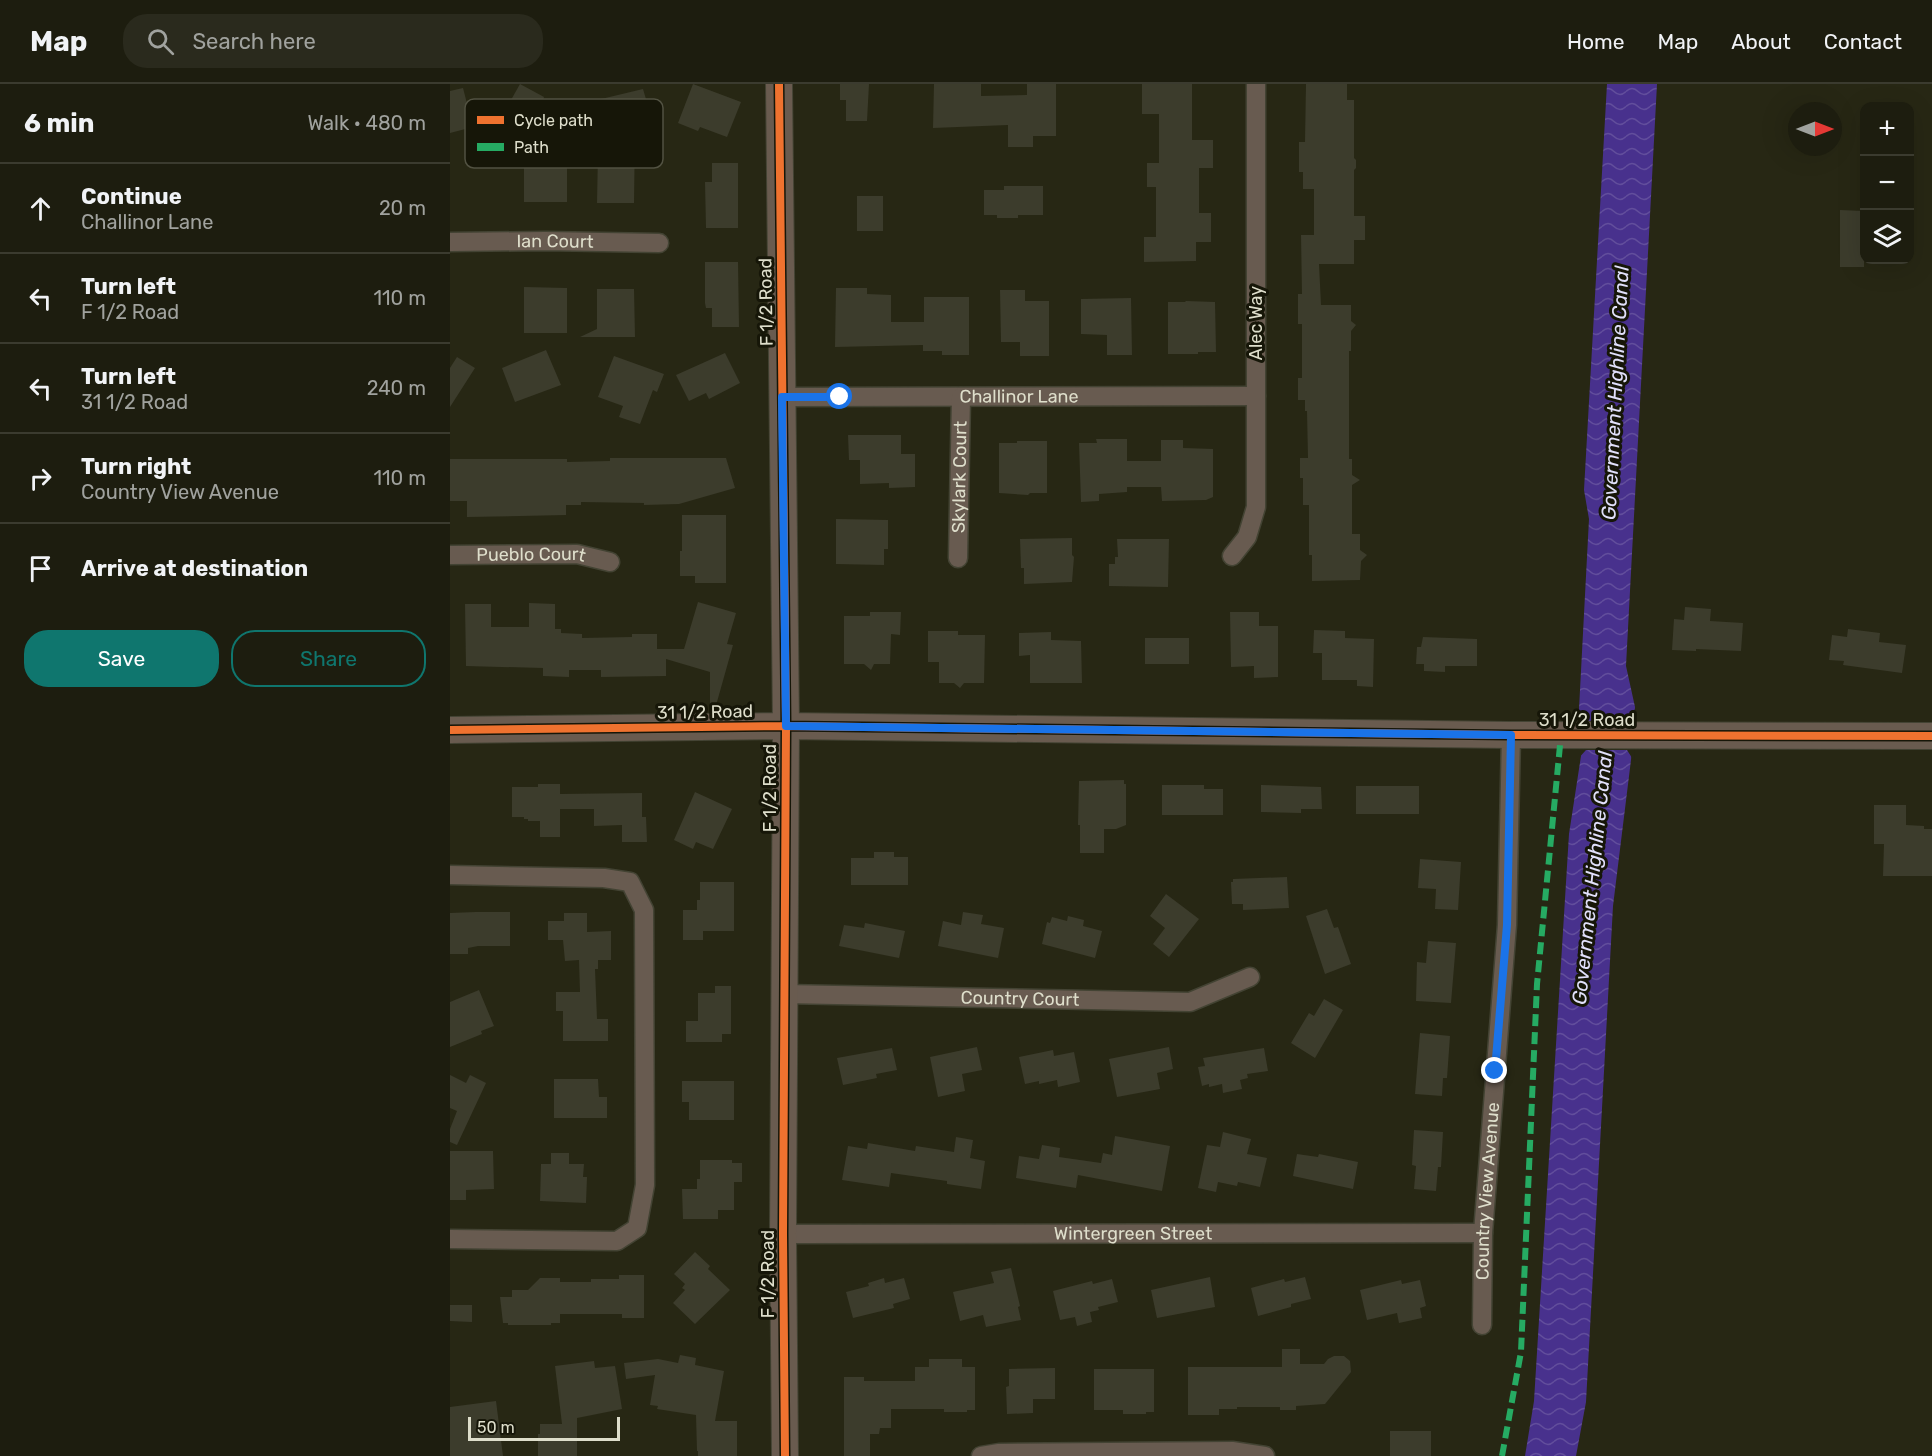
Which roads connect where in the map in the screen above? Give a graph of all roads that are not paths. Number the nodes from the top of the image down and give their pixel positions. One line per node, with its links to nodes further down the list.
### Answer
1 (779, 84): 6 (street, F 1/2 Road)
2 (1256, 84): 5 (street, Alec Way)
3 (450, 242): 4 (street, Ian Court)
4 (659, 243)
5 (1256, 396): 7 (street, Challinor Lane); 9 (street, Alec Way)
6 (782, 397): 7 (street, Challinor Lane); 12 (street, F 1/2 Road)
7 (961, 397): 10 (street, Skylark Court)
8 (450, 555): 11 (street, Pueblo Court)
9 (1232, 556)
10 (958, 558)
11 (610, 562)
12 (786, 726): 13 (street, 31 1/2 Road); 14 (street, 31 1/2 Road); 18 (street, F 1/2 Road)
13 (450, 730)
14 (1511, 735): 15 (street, 31 1/2 Road); 19 (street, Country View Avenue)
15 (1932, 736)
16 (450, 875): 21 (street)
17 (1250, 977): 18 (street, Country Court)
18 (784, 994): 20 (street, F 1/2 Road)
19 (1483, 1233): 20 (street, Wintergreen Street); 22 (street, Country View Avenue)
20 (783, 1234): 23 (street, F 1/2 Road)
21 (450, 1239)
22 (1482, 1326)
23 (785, 1456)
24 (981, 1456): 25 (street)
25 (1265, 1456)

